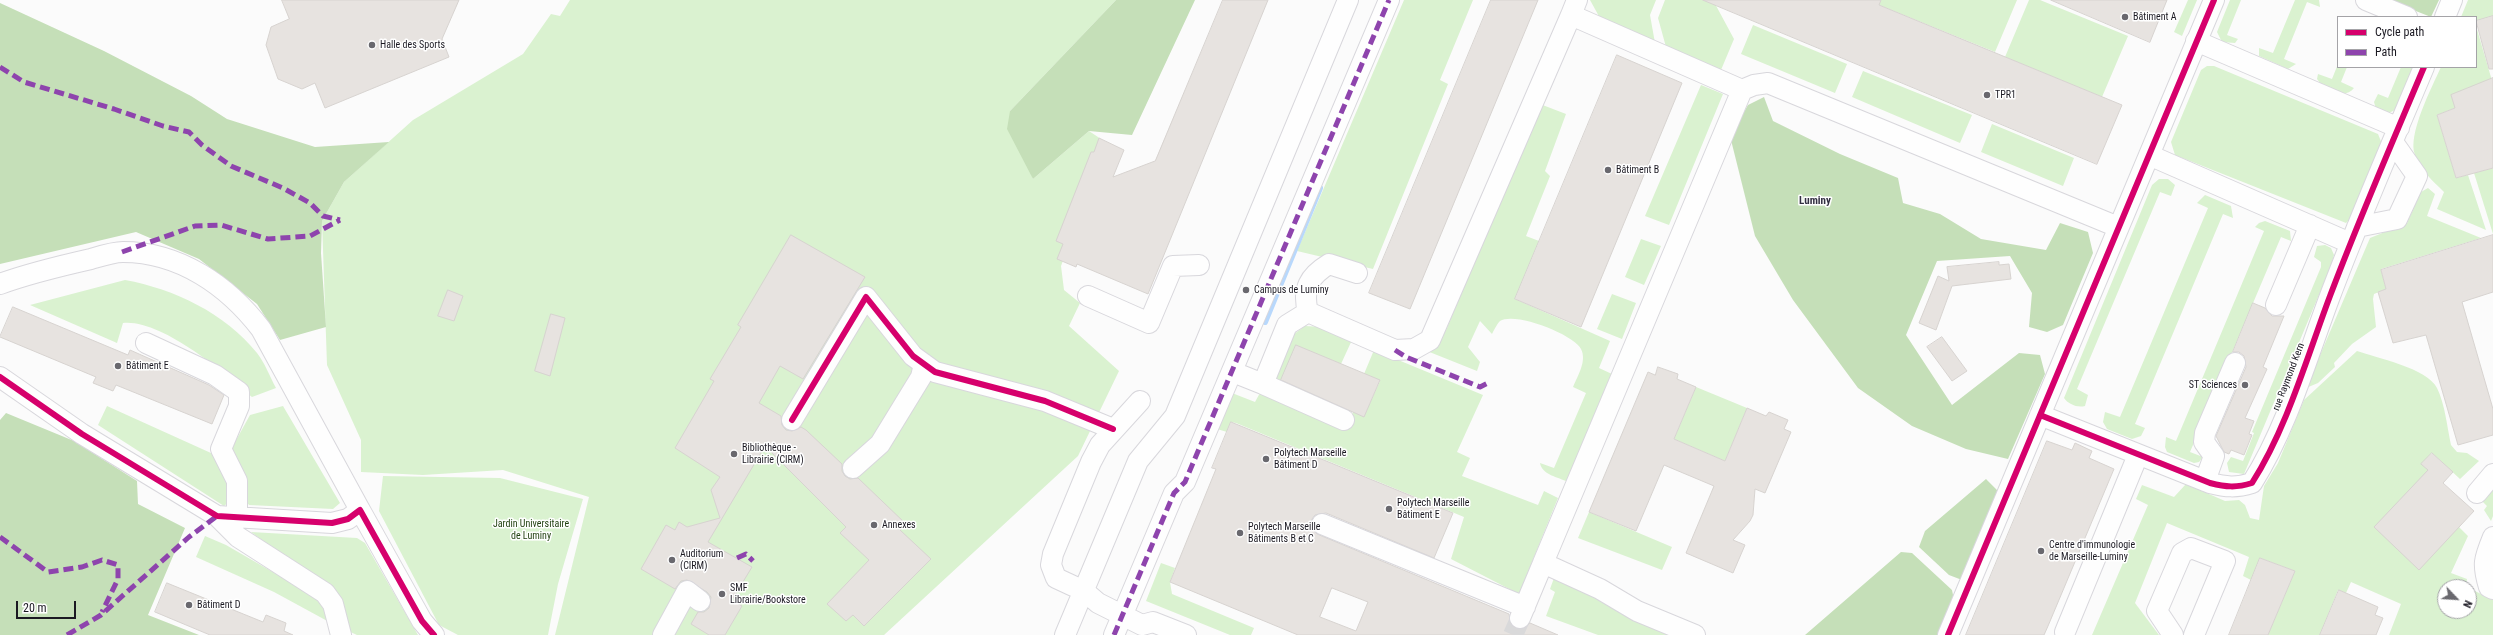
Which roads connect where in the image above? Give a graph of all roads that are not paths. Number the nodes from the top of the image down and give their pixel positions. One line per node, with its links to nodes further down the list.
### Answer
1 (1348, 0): 46 (street)
2 (1389, 0): 26 (street)
3 (2214, 0): 9 (street)
4 (2366, 0): 7 (street)
5 (2452, 0): 8 (street)
6 (1574, 8): 11 (street); 22 (street)
7 (2405, 16)
8 (2445, 16)
9 (2196, 41): 12 (street); 13 (street)
10 (2424, 68): 12 (street, rue Raymond Kern)
11 (1742, 90): 15 (street); 44 (street)
12 (2396, 135): 16 (street, rue Raymond Kern); 16 (street)
13 (2150, 155): 14 (street); 15 (street)
14 (2310, 225): 16 (street); 21 (street)
15 (2118, 227): 30 (street)
16 (2354, 235): 37 (street, rue Raymond Kern)
17 (1198, 265): 20 (street)
18 (1357, 273): 22 (street)
19 (0, 284): 39 (street)
20 (1088, 296)
21 (2276, 304)
22 (1308, 312): 28 (street)
23 (146, 343): 41 (street)
24 (2235, 363): 37 (street)
25 (924, 364): 31 (street); 33 (street); 35 (street)
26 (1233, 372): 28 (street); 48 (street)
27 (0, 377): 40 (street)
28 (1263, 384): 32 (street)
29 (1140, 401): 33 (street)
30 (2040, 415): 34 (street, rue Raymond Kern); 58 (street)
31 (792, 420)
32 (1344, 420)
33 (1113, 429): 46 (street)
34 (2138, 455): 37 (street, rue Raymond Kern); 50 (street)
35 (853, 468)
36 (2493, 474): 38 (street)
37 (2205, 481)
38 (2477, 493)
39 (360, 510): 41 (street); 52 (street)
40 (217, 516): 41 (street); 51 (street)
41 (237, 518)
42 (1322, 524): 44 (street)
43 (2493, 537): 45 (street)
44 (1543, 563): 57 (street)
45 (2493, 589)
46 (1084, 592): 48 (street); 54 (street)
47 (700, 600): 53 (street)
48 (1122, 614): 49 (street); 55 (street)
49 (1140, 630): 56 (street)
50 (2065, 632)
51 (341, 635)
52 (434, 635)
53 (662, 635)
54 (1066, 635)
55 (1114, 635)
56 (1186, 635)
57 (1695, 635)
58 (1948, 635)
59 (2173, 635): 60 (street)
60 (2194, 635)

